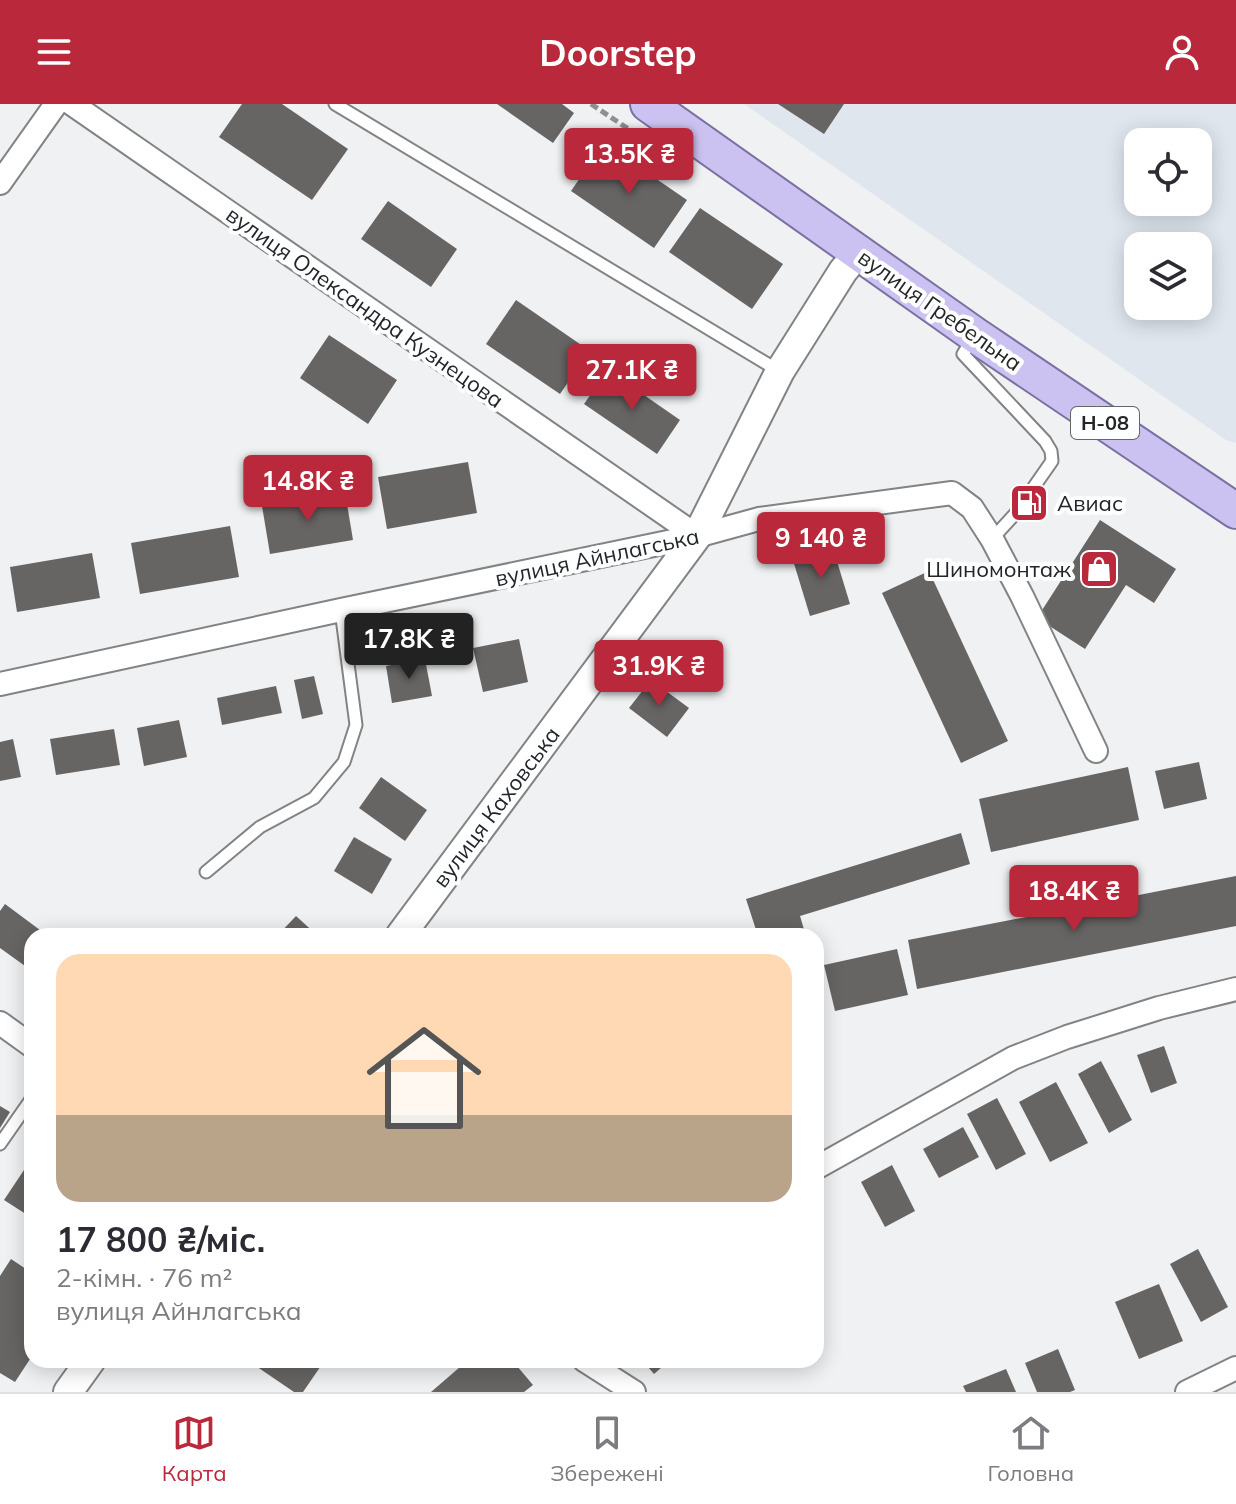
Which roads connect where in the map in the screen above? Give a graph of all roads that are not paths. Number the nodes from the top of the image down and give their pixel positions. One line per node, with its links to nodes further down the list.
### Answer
1 (56, 104): 5 (street)
2 (72, 104): 10 (street, вулиця Олександра Кузнецова)
3 (335, 104): 8 (lane)
4 (648, 104): 6 (main road, вулиця Гребельна / Н-08)
5 (0, 183)
6 (850, 262): 7 (main road, вулиця Гребельна / Н-08); 8 (street, вулиця Каховська)
7 (975, 335): 9 (main road, вулиця Гребельна / Н-08); 11 (lane)
8 (780, 371): 10 (street, вулиця Каховська)
9 (1236, 511)
10 (697, 536): 11 (street, вулиця Айнлагська); 12 (street, вулиця Айнлагська); 16 (street, вулиця Каховська)
11 (992, 539): 14 (street, вулиця Айнлагська)
12 (341, 610): 13 (street, вулиця Айнлагська); 15 (lane)
13 (0, 684)
14 (1096, 751)
15 (206, 872)
16 (406, 928)
17 (1236, 989): 22 (street)
18 (0, 1023): 19 (street)
19 (24, 1040)
20 (24, 1110): 21 (lane)
21 (0, 1144)
22 (824, 1164)
23 (85, 1368): 26 (street)
24 (596, 1368): 27 (street)
25 (1236, 1368): 28 (street)
26 (68, 1392)
27 (634, 1392)
28 (1187, 1392)

